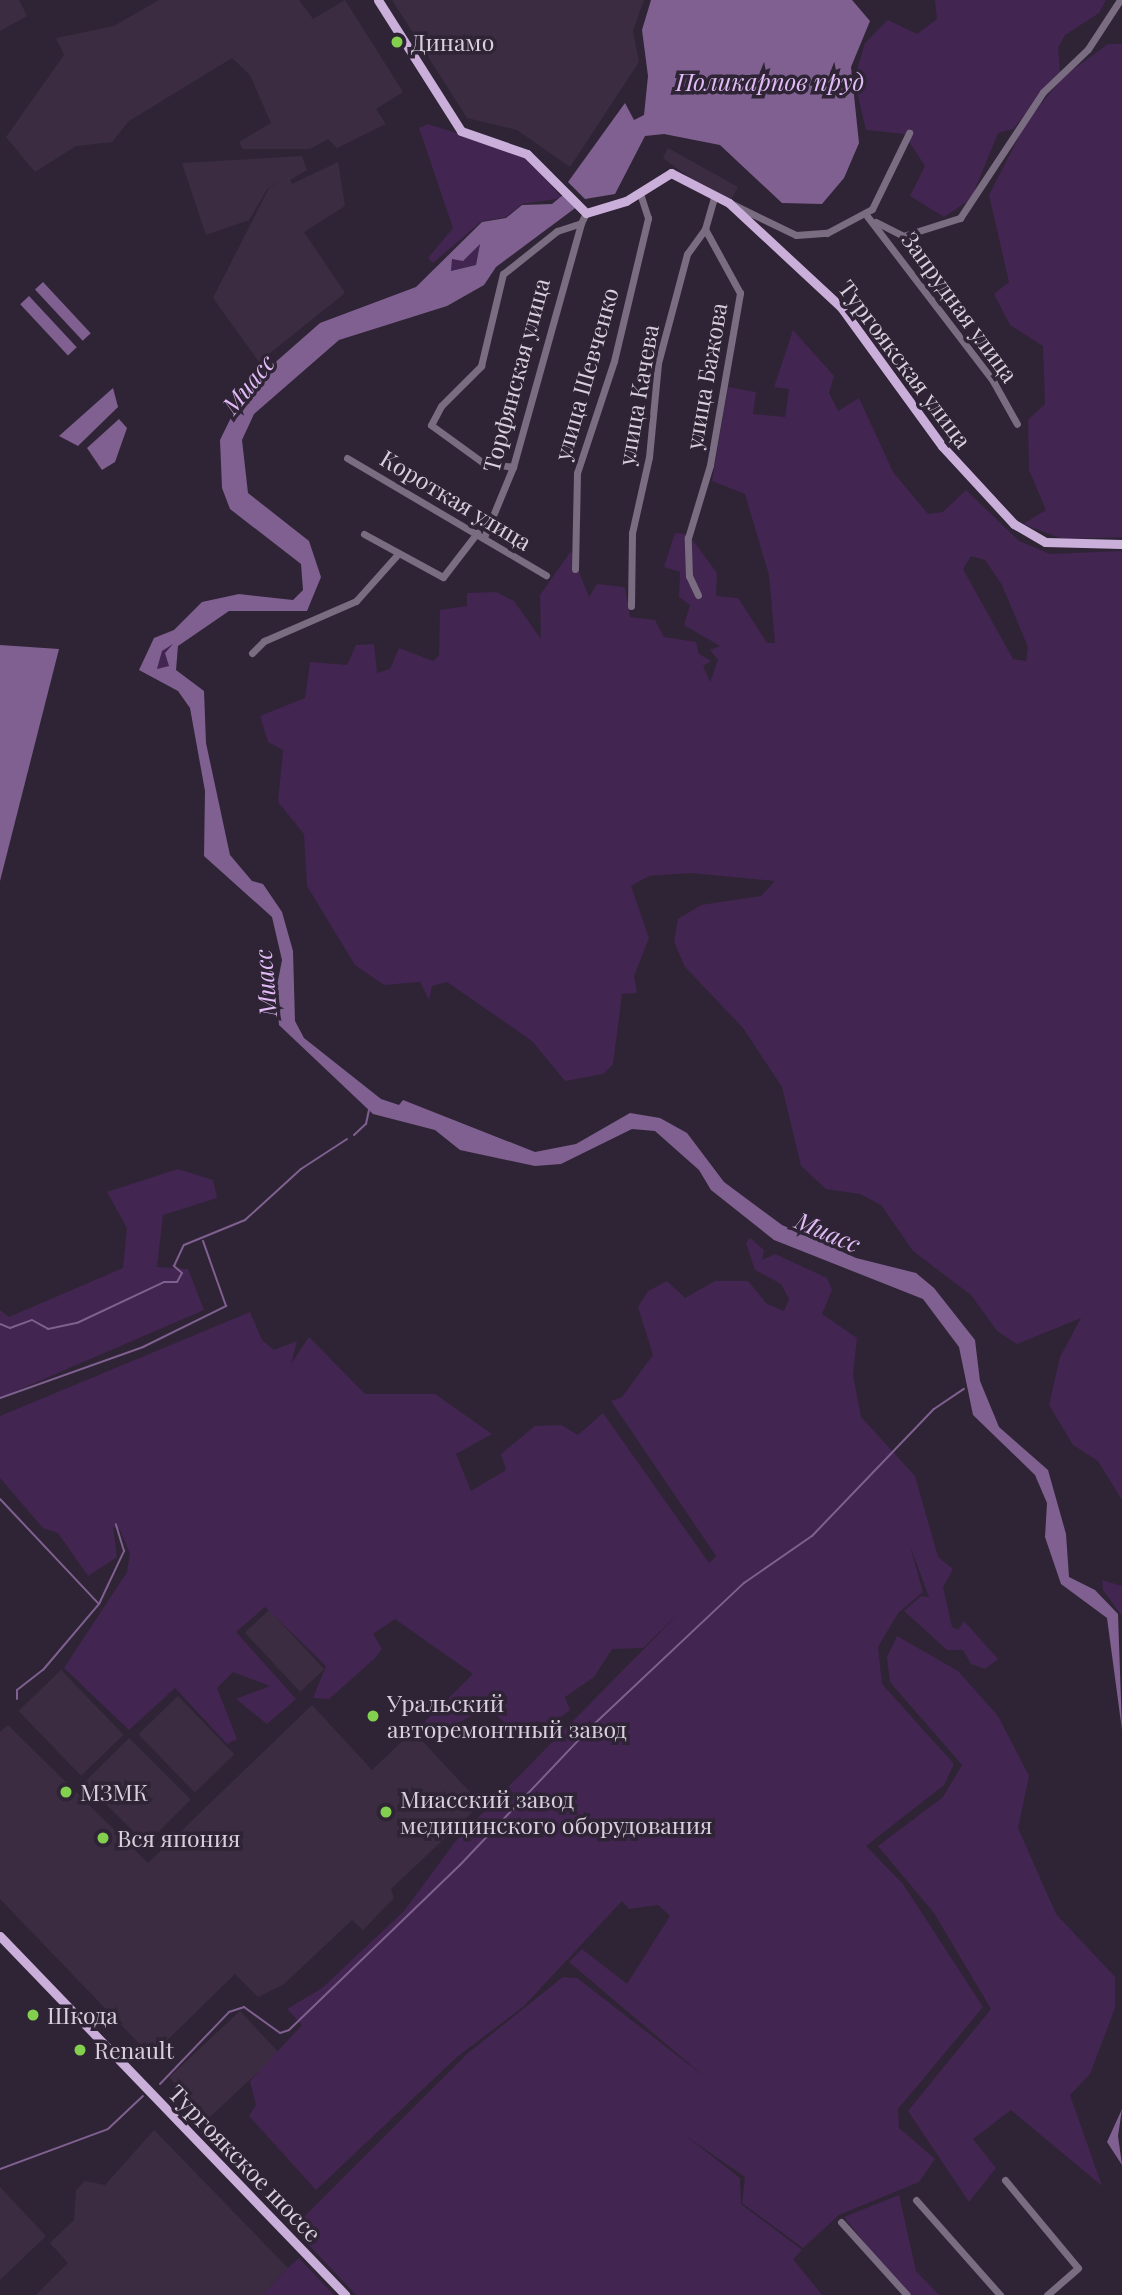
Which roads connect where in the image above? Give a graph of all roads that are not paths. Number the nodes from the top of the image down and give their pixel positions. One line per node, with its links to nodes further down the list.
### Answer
1 (378, 0): 7 (main road)
2 (1120, 0): 9 (street)
3 (909, 133): 8 (street)
4 (640, 193): 5 (main road, Тургоякская улица); 7 (main road, Тургоякская улица); 19 (street, улица Шевченко)
5 (715, 198): 6 (main road, Тургоякская улица); 11 (street, улица Качева)
6 (729, 203): 8 (street); 17 (main road, Тургоякская улица)
7 (582, 211): 10 (street, Торфянская улица)
8 (867, 216): 9 (street, Запрудная улица)
9 (876, 222): 12 (street, Запрудная улица)
10 (581, 223): 14 (street, Торфянская улица); 14 (street)
11 (705, 229): 21 (street, улица Бажова); 22 (street, улица Качева)
12 (1017, 424)
13 (347, 458): 16 (street, Короткая улица)
14 (513, 467): 16 (street, Торфянская улица)
15 (364, 534): 18 (street)
16 (481, 534): 18 (street, Торфянская улица); 20 (street, Короткая улица)
17 (1122, 544)
18 (397, 555): 23 (street)
19 (575, 569)
20 (546, 575)
21 (698, 595)
22 (631, 606)
23 (252, 653)
24 (0, 1936): 28 (main road, Тургоякское шоссе)
25 (1005, 2180): 31 (street)
26 (916, 2200): 30 (street)
27 (841, 2222): 29 (street)
28 (345, 2295)
29 (907, 2295)
30 (1000, 2295)
31 (1047, 2295)

